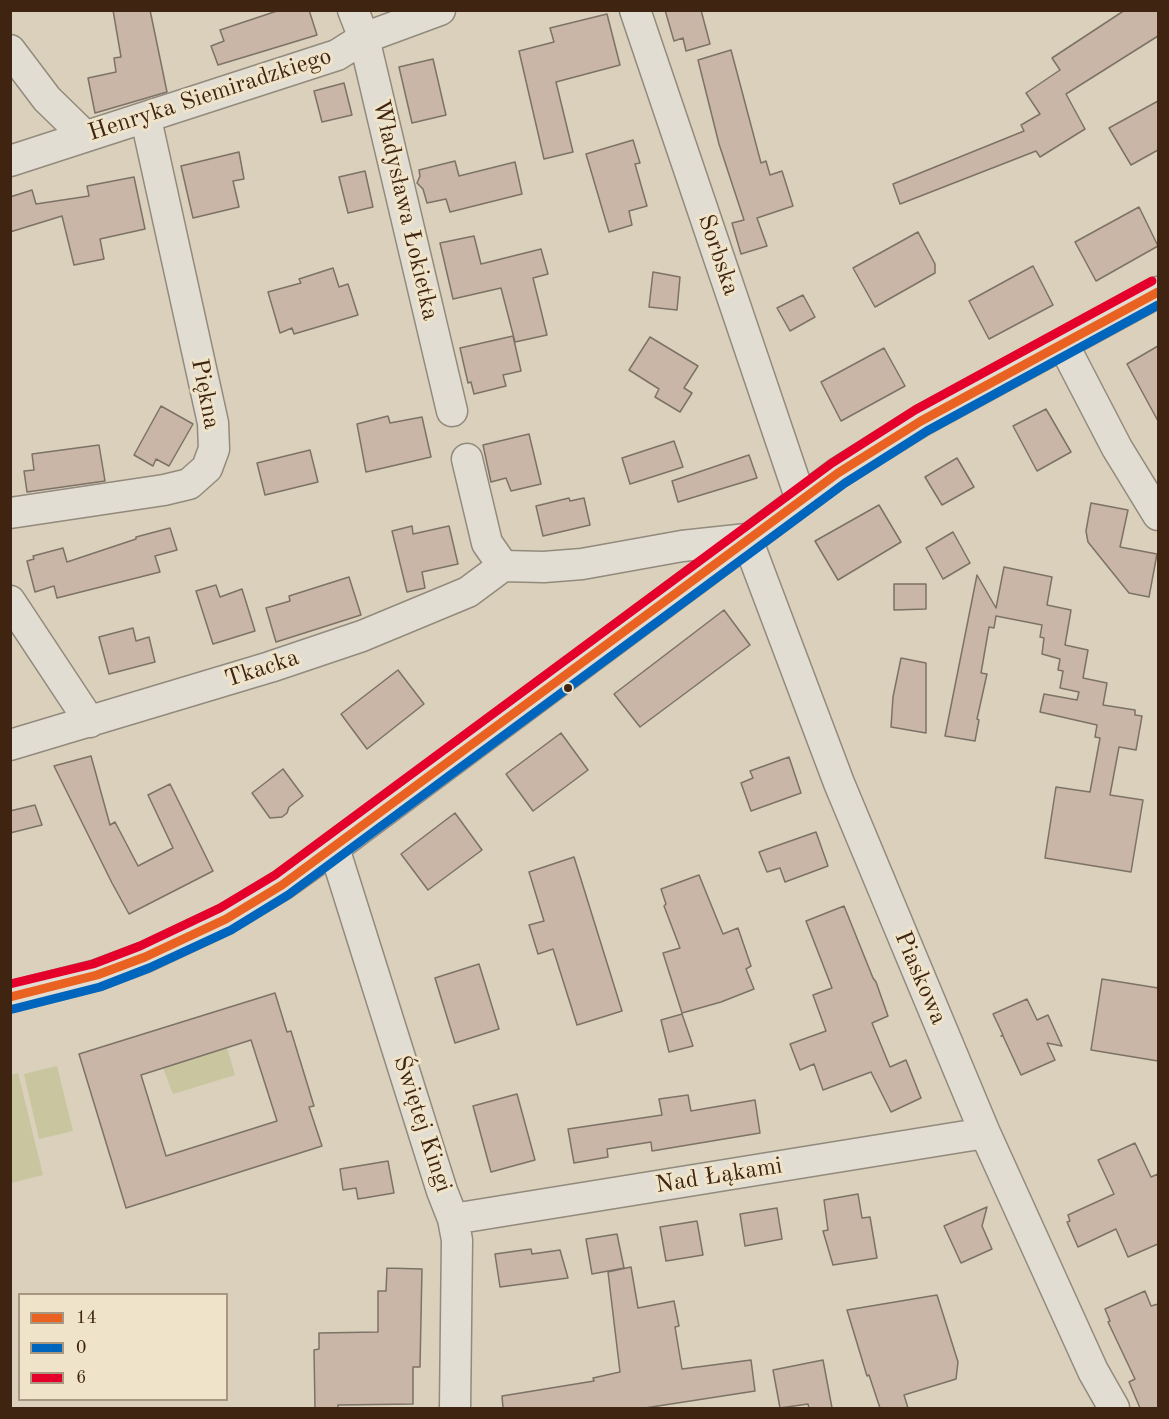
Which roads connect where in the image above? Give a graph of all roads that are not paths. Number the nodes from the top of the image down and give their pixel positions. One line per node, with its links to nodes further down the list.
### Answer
1 (353, 10): 4 (street, Władysława Łokietka)
2 (440, 10): 4 (street, Henryka Siemiradzkiego)
3 (635, 10): 13 (street, Sorbska)
4 (364, 38): 6 (street, Henryka Siemiradzkiego); 11 (street, Władysława Łokietka)
5 (10, 50): 7 (street)
6 (146, 119): 7 (street, Henryka Siemiradzkiego); 14 (street, Piękna)
7 (85, 136): 8 (street, Henryka Siemiradzkiego)
8 (10, 161)
9 (1158, 292): 10 (street)
10 (1063, 344): 13 (street); 15 (street)
11 (452, 411)
12 (467, 459): 17 (street)
13 (801, 500): 16 (street)
14 (10, 513)
15 (1158, 515)
16 (747, 539): 17 (street); 21 (street); 23 (street, Piaskowa)
17 (503, 566): 19 (street, Tkacka)
18 (10, 601): 19 (street)
19 (90, 722): 20 (street, Tkacka)
20 (10, 745)
21 (334, 848): 22 (street); 24 (street, Świętej Kingi)
22 (10, 997)
23 (985, 1133): 24 (street, Nad Łąkami); 26 (street, Piaskowa)
24 (453, 1219): 25 (street, Świętej Kingi)
25 (455, 1408)
26 (1114, 1408)

